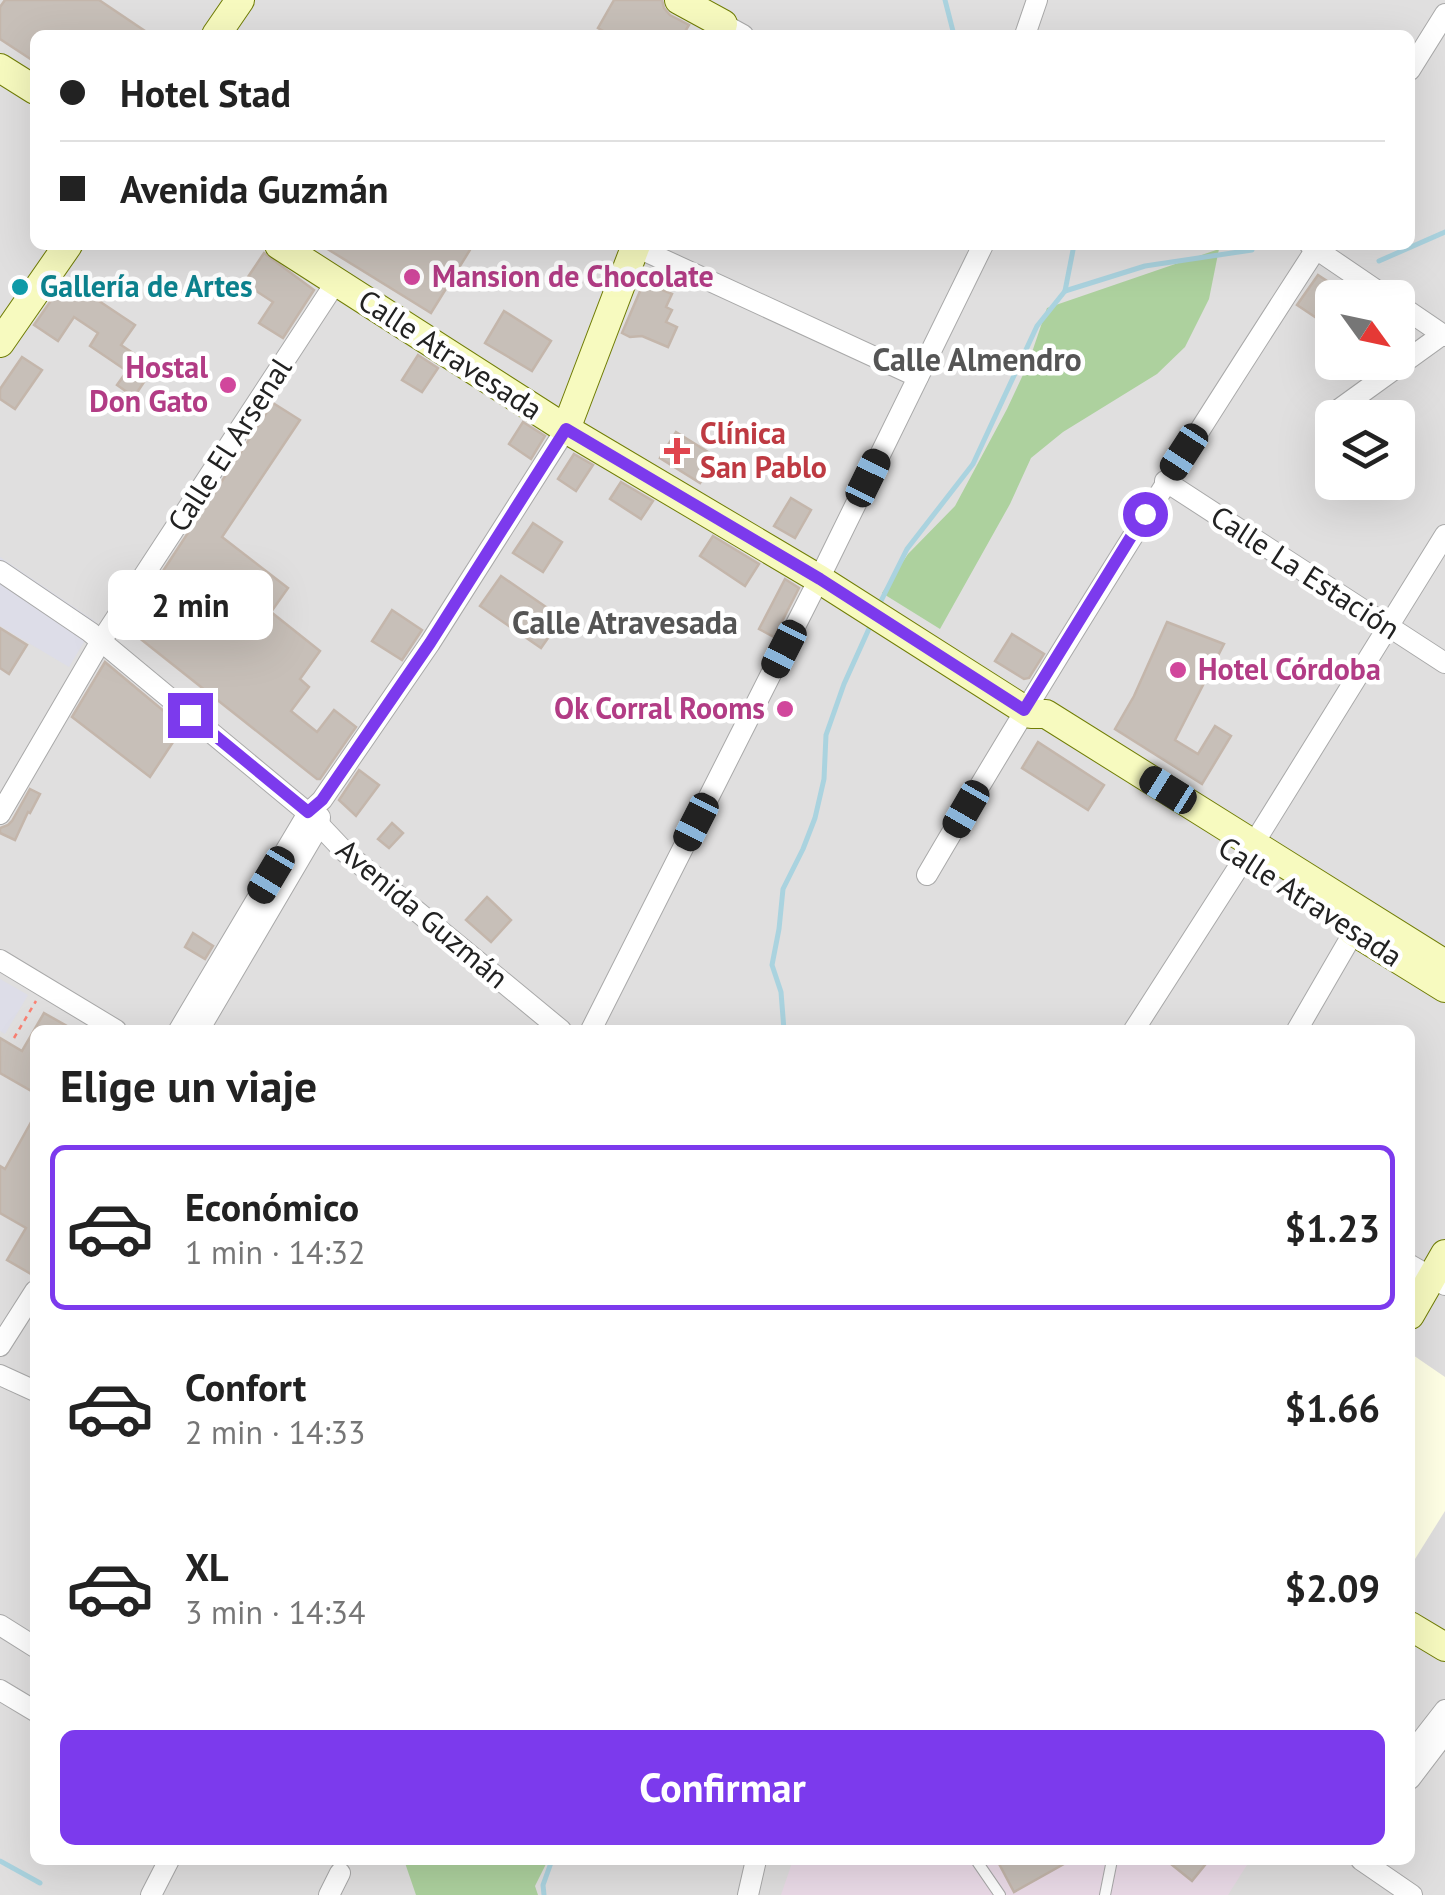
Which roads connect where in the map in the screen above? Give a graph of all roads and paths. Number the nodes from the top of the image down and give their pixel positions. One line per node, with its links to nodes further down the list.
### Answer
1 (240, 0): 6 (street)
2 (1037, 0): 8 (street)
3 (1435, 0): 5 (street)
4 (684, 1): 7 (street)
5 (1445, 10): 9 (street)
6 (219, 30)
7 (725, 30)
8 (1027, 30)
9 (1415, 61)
10 (0, 68): 11 (street)
11 (30, 87)
12 (65, 250): 23 (street)
13 (287, 250): 20 (street, Calle Atravesada)
14 (634, 250): 26 (street)
15 (645, 250): 24 (street)
16 (981, 250): 24 (street)
17 (1311, 250): 27 (street)
18 (1317, 250): 19 (street)
19 (1362, 280)
20 (336, 282): 26 (street, Calle Atravesada); 32 (street, Calle El Arsenal)
21 (1415, 315): 22 (street)
22 (1444, 335): 25 (street)
23 (0, 344)
24 (918, 377): 30 (street)
25 (1352, 400)
26 (566, 429): 30 (street, Calle Atravesada); 35 (street)
27 (1165, 481): 31 (street, Calle La Estación); 34 (street)
28 (1445, 535): 31 (street)
29 (0, 571): 32 (street, Avenida Guzmán)
30 (820, 579): 34 (street, Calle Atravesada); 48 (street)
31 (1387, 627): 33 (street, Calle La Estación); 37 (street)
32 (101, 641): 35 (street, Avenida Guzmán); 36 (street, Calle El Arsenal)
33 (1445, 664)
34 (1027, 712): 37 (street, Calle Atravesada); 38 (street)
35 (316, 813): 45 (street); 46 (street); 47 (street, Avenida Guzmán)
36 (0, 814)
37 (1248, 852): 39 (street, Calle Atravesada); 49 (street)
38 (926, 876)
39 (1359, 923): 41 (street, Calle Atravesada); 43 (street, Calle Atravesada); 50 (street)
40 (0, 960): 42 (street)
41 (1445, 964)
42 (44, 987): 44 (street); 51 (path)
43 (1445, 988)
44 (108, 1025)
45 (182, 1025)
46 (202, 1025)
47 (555, 1025)
48 (594, 1025)
49 (1137, 1025)
50 (1300, 1025)
51 (14, 1038)
52 (1433, 1270): 54 (street)
53 (30, 1299): 55 (street)
54 (1415, 1306)
55 (0, 1346)
56 (0, 1375): 57 (street)
57 (30, 1389)
58 (0, 1624): 60 (street)
59 (1415, 1629): 61 (street)
60 (30, 1644)
61 (1445, 1647)
62 (0, 1690): 63 (street)
63 (30, 1708)
64 (1445, 1710): 66 (street)
65 (1445, 1734): 67 (street)
66 (1415, 1749)
67 (1415, 1773)
68 (166, 1865): 74 (street)
69 (755, 1865): 76 (street)
70 (979, 1865): 77 (lane)
71 (1111, 1865): 78 (lane)
72 (1368, 1865): 79 (street)
73 (340, 1873): 75 (street)
74 (151, 1895)
75 (329, 1895)
76 (748, 1895)
77 (1000, 1895)
78 (1105, 1895)
79 (1412, 1895)

